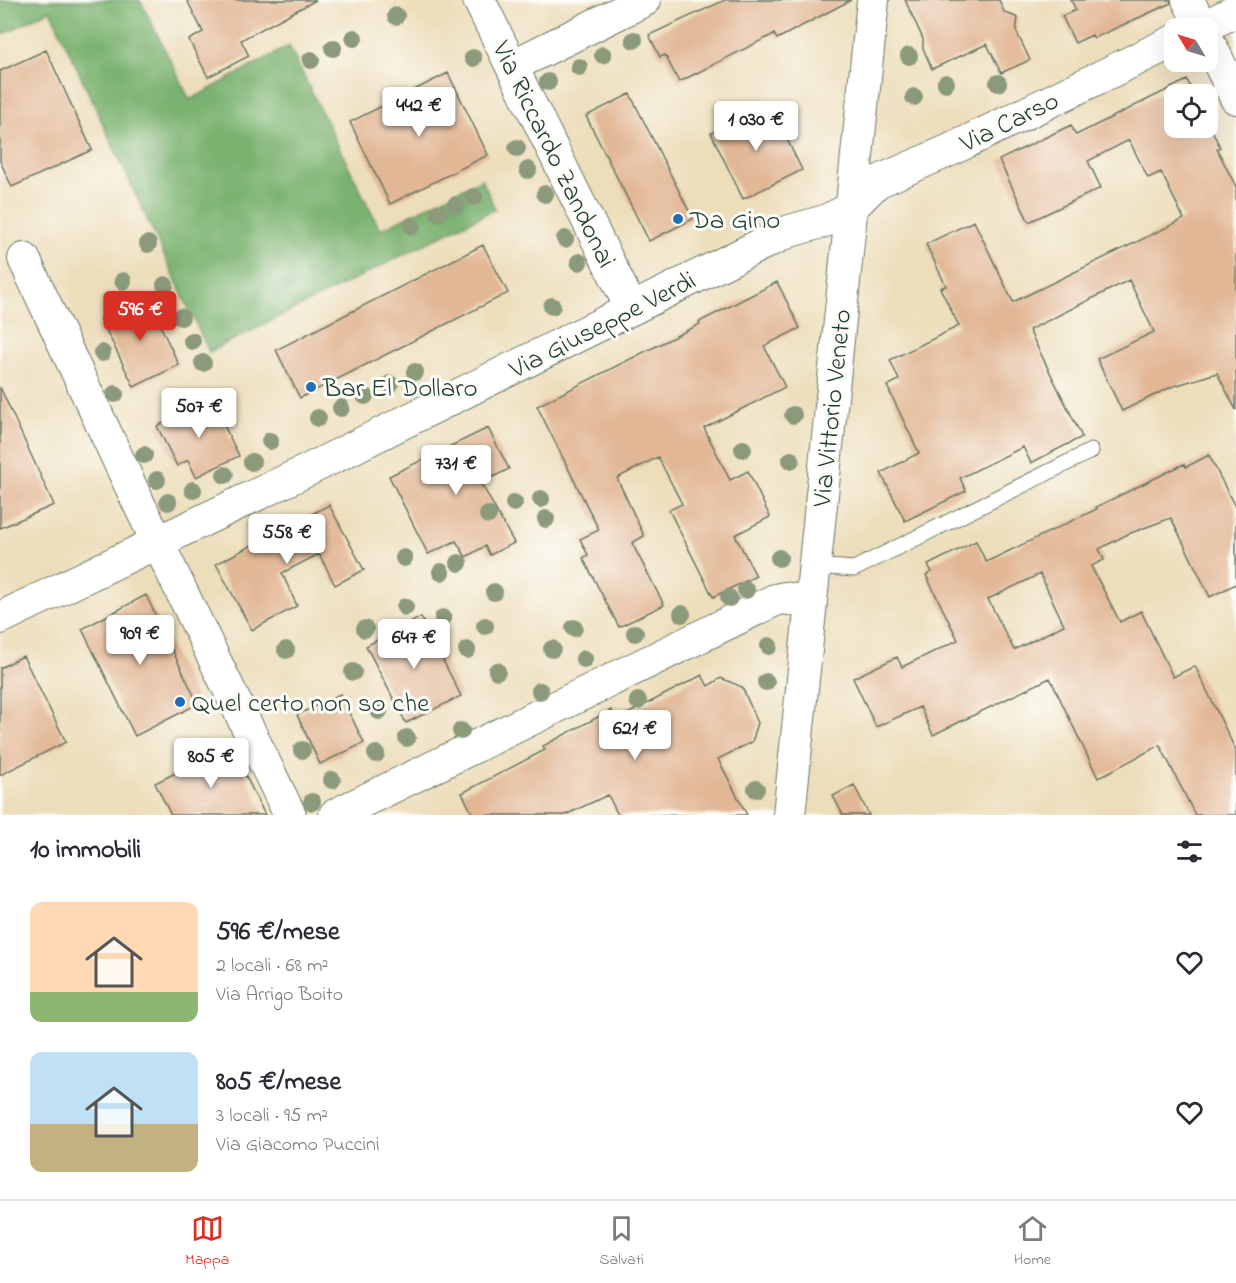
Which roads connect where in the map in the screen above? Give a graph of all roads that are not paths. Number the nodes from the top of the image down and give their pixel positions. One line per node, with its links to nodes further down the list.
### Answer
1 (479, 0): 10 (street, Via Riccardo Zandonai)
2 (645, 0): 10 (street)
3 (873, 0): 12 (street, Via Vittorio Veneto)
4 (1188, 0): 6 (street)
5 (1236, 11): 7 (street)
6 (1197, 18)
7 (1218, 20)
8 (1164, 46): 12 (street, Via Carso)
9 (1218, 61): 11 (street)
10 (512, 66): 14 (street, Via Riccardo Zandonai)
11 (1236, 98)
12 (850, 209): 14 (street, Via Giuseppe Verdi); 17 (street, Via Vittorio Veneto)
13 (24, 258): 16 (street)
14 (631, 308): 16 (street, Via Giuseppe Verdi)
15 (1091, 451): 17 (lane)
16 (157, 541): 19 (street, Via Giuseppe Verdi); 20 (street)
17 (814, 566): 18 (street, Via Vittorio Veneto)
18 (811, 603): 21 (street); 22 (street, Via Vittorio Veneto)
19 (0, 618)
20 (290, 815)
21 (335, 815)
22 (789, 815)

